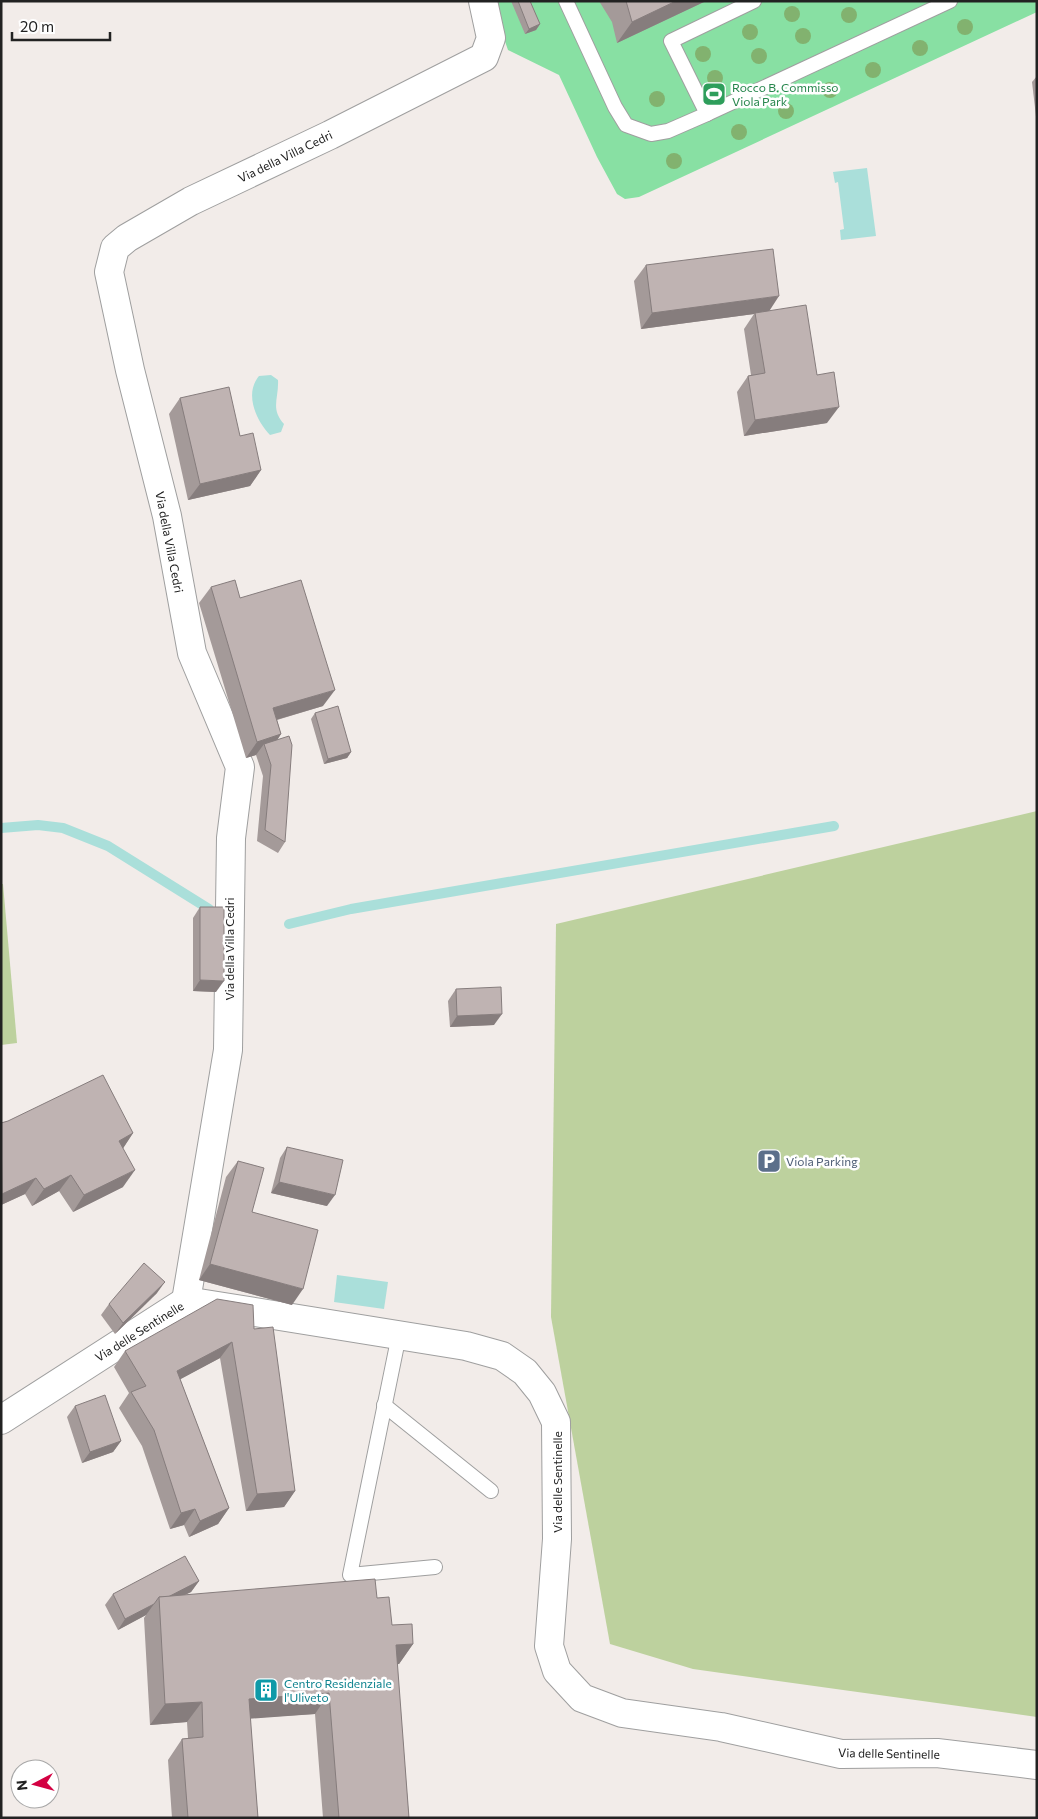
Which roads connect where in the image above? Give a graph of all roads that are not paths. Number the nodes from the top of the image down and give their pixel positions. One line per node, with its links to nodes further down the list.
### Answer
1 (483, 1): 6 (street, Via della Villa Cedri)
2 (566, 1): 5 (lane)
3 (754, 1): 5 (lane)
4 (950, 1): 5 (lane)
5 (707, 114)
6 (186, 1301): 7 (street, Via delle Sentinelle); 9 (street, Via delle Sentinelle)
7 (399, 1335): 8 (lane); 12 (street, Via delle Sentinelle)
8 (384, 1405): 10 (lane); 11 (lane)
9 (1, 1420)
10 (491, 1491)
11 (435, 1567)
12 (1037, 1765)

